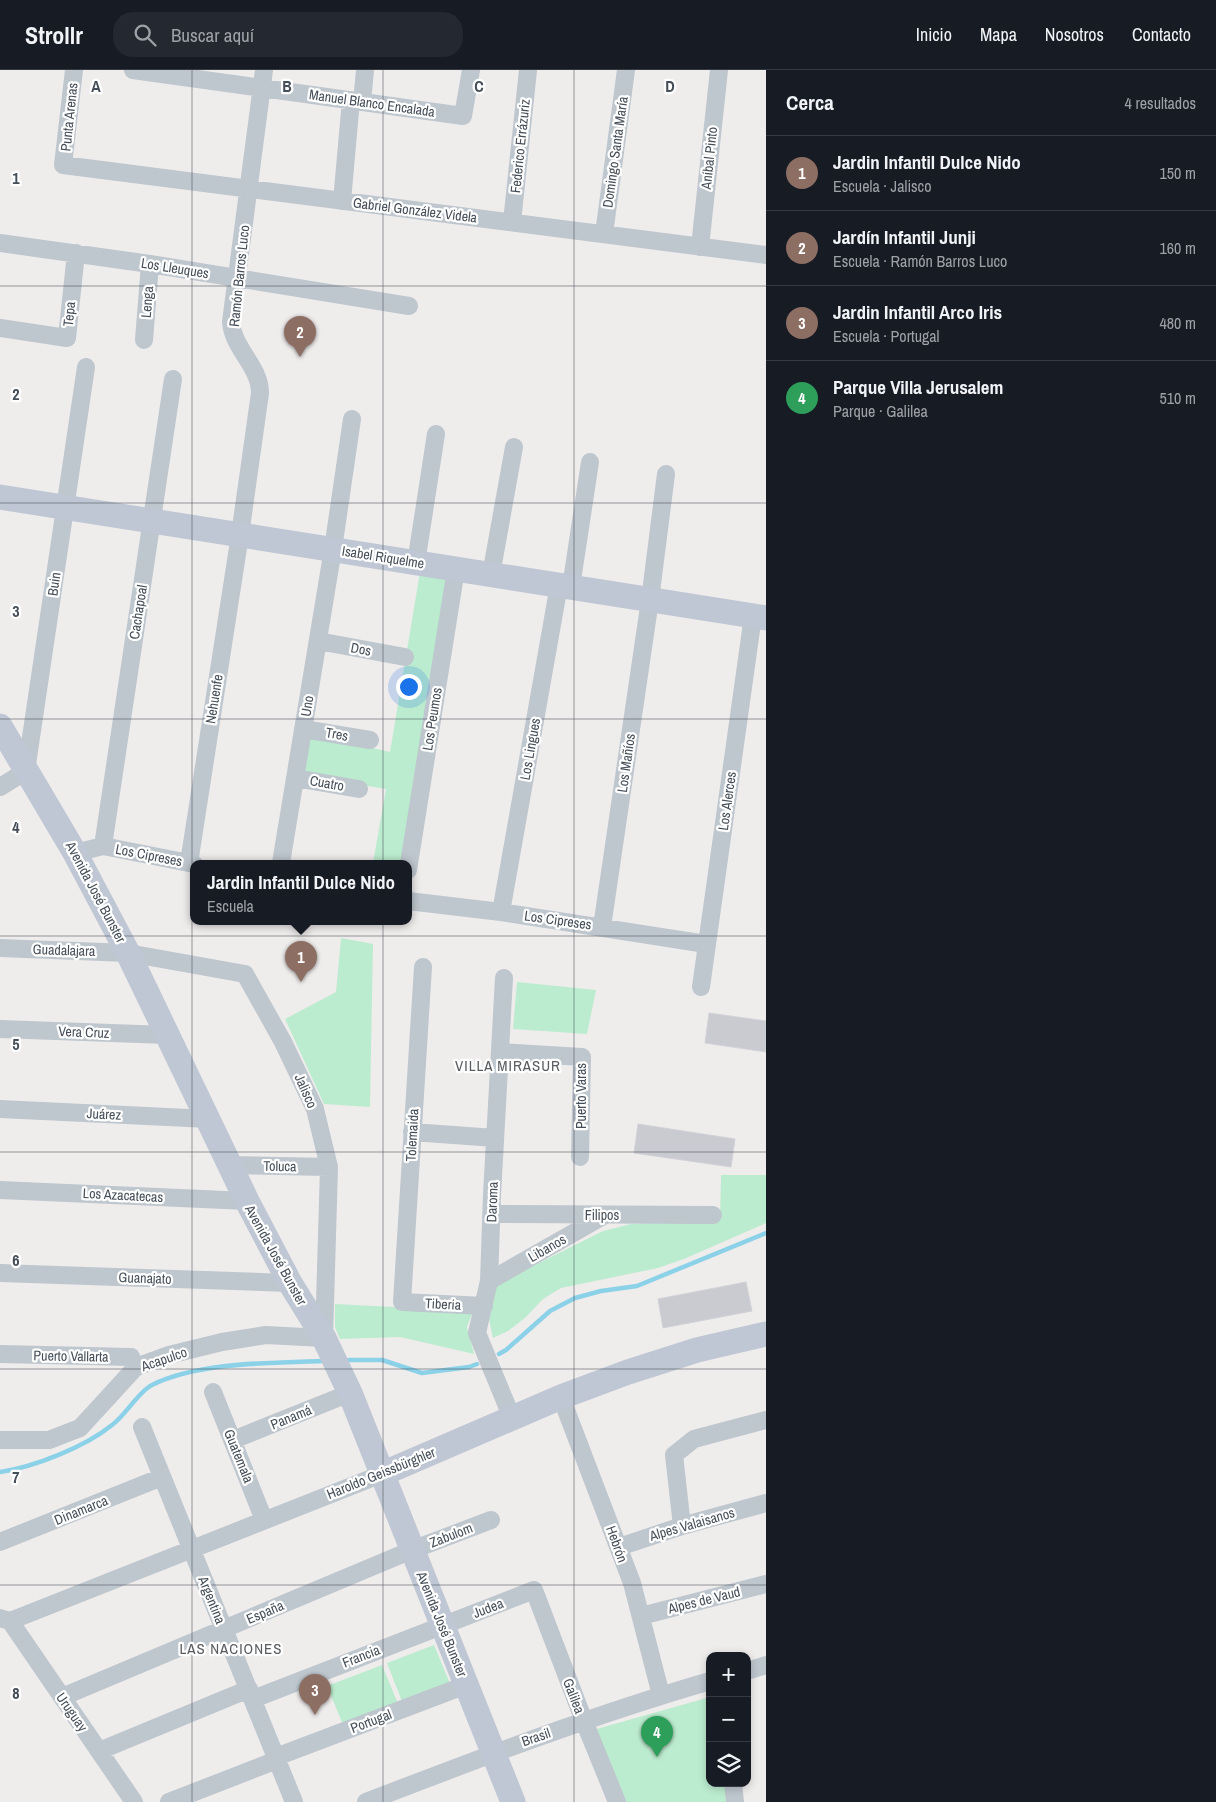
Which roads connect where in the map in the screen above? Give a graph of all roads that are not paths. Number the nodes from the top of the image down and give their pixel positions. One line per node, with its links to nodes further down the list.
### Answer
1 (74, 70): 12 (street, Punta Arenas)
2 (133, 70): 9 (street, Manuel Blanco Encalada)
3 (264, 70): 10 (street, Ramón Barros Luco)
4 (365, 70): 11 (street)
5 (471, 70): 11 (street, Manuel Blanco Encalada)
6 (528, 70): 15 (street, Federico Errázuriz)
7 (626, 70): 16 (street, Domingo Santa María)
8 (719, 70): 18 (street, Aníbal Pinto)
9 (231, 77): 10 (street, Manuel Blanco Encalada)
10 (262, 88): 11 (street, Manuel Blanco Encalada); 13 (street, Ramón Barros Luco)
11 (357, 101): 14 (street)
12 (63, 165): 13 (street, Gabriel González Videla)
13 (248, 188): 14 (street, Gabriel González Videla); 22 (street, Ramón Barros Luco)
14 (342, 200): 15 (street, Gabriel González Videla)
15 (512, 222): 16 (street, Gabriel González Videla)
16 (604, 234): 18 (street, Gabriel González Videla)
17 (0, 243): 19 (street, Los Lleuques)
18 (700, 247): 20 (street, Gabriel González Videla)
19 (76, 253): 21 (street, Los Lleuques); 24 (street, Tepa)
20 (766, 255)
21 (150, 264): 22 (street, Los Lleuques); 25 (street, Lenga)
22 (237, 278): 23 (street, Los Lleuques); 36 (street, Ramón Barros Luco)
23 (409, 306)
24 (0, 328)
25 (144, 340)
26 (86, 367): 34 (street, Buin)
27 (173, 379): 35 (street, Cachapoal)
28 (352, 419): 37 (street, Uno)
29 (436, 434): 38 (street)
30 (514, 447): 40 (street)
31 (590, 462): 41 (street, Los Lingues)
32 (666, 474): 42 (street, Los Mañíos)
33 (0, 496): 34 (street, Isabel Riquelme)
34 (65, 507): 35 (street, Isabel Riquelme); 49 (street, Buin)
35 (152, 521): 36 (street, Isabel Riquelme); 53 (street, Cachapoal)
36 (240, 534): 37 (street, Isabel Riquelme); 55 (street, Nehuenfe)
37 (333, 549): 38 (street, Isabel Riquelme); 44 (street, Uno)
38 (416, 563): 39 (street, Isabel Riquelme)
39 (456, 569): 40 (street, Isabel Riquelme); 57 (street, Los Peumos)
40 (492, 575): 41 (street, Isabel Riquelme)
41 (565, 586): 42 (street, Isabel Riquelme); 60 (street, Los Lingues)
42 (650, 600): 43 (street, Isabel Riquelme); 61 (street, Los Mañíos)
43 (760, 617): 62 (street, Los Alerces)
44 (318, 641): 45 (street, Dos); 47 (street, Uno)
45 (404, 657)
46 (0, 726): 49 (street, Avenida José Bunster)
47 (303, 728): 48 (street, Tres); 50 (street, Uno)
48 (370, 740)
49 (26, 771): 51 (street); 54 (street, Avenida José Bunster)
50 (295, 778): 52 (street, Cuatro); 56 (street, Uno)
51 (0, 787)
52 (359, 789)
53 (103, 846): 54 (street, Los Cipreses); 58 (street, Los Cipreses)
54 (75, 854): 64 (street, Avenida José Bunster)
55 (191, 860)
56 (281, 860)
57 (410, 860)
58 (190, 863)
59 (412, 902): 60 (street, Los Cipreses)
60 (502, 912): 61 (street, Los Cipreses)
61 (602, 927): 62 (street, Los Cipreses)
62 (706, 944): 67 (street, Los Alerces)
63 (0, 948): 64 (street, Guadalajara)
64 (128, 953): 69 (street, Avenida José Bunster); 77 (street, Jalisco)
65 (422, 968): 73 (street, Tolemaida)
66 (504, 978): 70 (street, Daroma)
67 (701, 987)
68 (0, 1029): 69 (street, Vera Cruz)
69 (167, 1035): 72 (street, Avenida José Bunster)
70 (500, 1052): 74 (street, Daroma); 75 (street, Puerto Varas)
71 (0, 1109): 72 (street, Juárez)
72 (209, 1119): 76 (street, Avenida José Bunster)
73 (412, 1132): 74 (street); 86 (street, Tolemaida)
74 (495, 1138): 80 (street, Daroma)
75 (580, 1157)
76 (230, 1165): 77 (street, Toluca); 79 (street, Avenida José Bunster)
77 (330, 1166): 89 (street, Jalisco)
78 (0, 1190): 79 (street, Los Azacatecas)
79 (247, 1201): 85 (street, Avenida José Bunster)
80 (492, 1214): 81 (street, Filipos); 84 (street, Daroma)
81 (606, 1215): 82 (street, Filipos); 84 (street, Libanos)
82 (713, 1215)
83 (0, 1273): 85 (street, Guanajato)
84 (489, 1281): 87 (street, Daroma)
85 (290, 1283): 89 (street, Avenida José Bunster)
86 (402, 1302): 87 (street, Tiberia)
87 (484, 1306): 95 (street, Daroma)
88 (766, 1334): 94 (street, Haroldo Geissbürghler)
89 (324, 1338): 91 (street, Acapulco); 93 (street, Avenida José Bunster)
90 (0, 1354): 91 (street, Puerto Vallarta)
91 (136, 1367): 98 (street, Acapulco)
92 (212, 1392): 99 (street, Guatemala)
93 (350, 1393): 99 (street, Panamá); 100 (street, Avenida José Bunster)
94 (561, 1397): 95 (street, Haroldo Geissbürghler); 107 (street, Hebrón)
95 (512, 1418): 100 (street, Haroldo Geissbürghler)
96 (766, 1420): 105 (street)
97 (142, 1427): 101 (street, Argentina)
98 (0, 1440)
99 (233, 1440): 103 (street, Guatemala)
100 (382, 1474): 103 (street, Haroldo Geissbürghler); 109 (street, Avenida José Bunster)
101 (162, 1477): 106 (street, Dinamarca); 108 (street, Argentina)
102 (766, 1503): 105 (street, Alpes Valaisanos)
103 (264, 1520): 108 (street, Haroldo Geissbürghler)
104 (491, 1520): 109 (street, Zabulom)
105 (682, 1526): 107 (street, Alpes Valaisanos)
106 (0, 1542)
107 (619, 1546): 112 (street, Hebrón)
108 (192, 1549): 113 (street, Haroldo Geissbürghler); 115 (street, Argentina)
109 (412, 1550): 114 (street, Avenida José Bunster); 115 (street, España)
110 (766, 1584): 112 (street, Alpes de Vaud)
111 (534, 1590): 114 (street, Judea); 123 (street, Galilea)
112 (641, 1616): 121 (street, Hebrón)
113 (5, 1620): 122 (street, Uruguay)
114 (442, 1624): 119 (street, Avenida José Bunster); 120 (street, Francia)
115 (224, 1629): 120 (street, Argentina); 122 (street, España)
116 (766, 1666): 117 (street)
117 (751, 1670)
118 (706, 1682): 121 (street, Brasil)
119 (466, 1685): 125 (street, Avenida José Bunster); 126 (street, Portugal)
120 (251, 1694): 124 (street, Francia); 126 (street, Argentina)
121 (661, 1696): 123 (street, Brasil)
122 (62, 1697): 124 (street, Uruguay)
123 (584, 1721): 125 (street, Brasil); 133 (street, Galilea)
124 (100, 1751): 128 (street, Uruguay)
125 (493, 1752): 131 (street, Brasil); 132 (street, Avenida José Bunster)
126 (277, 1759): 129 (street, Portugal); 130 (street, Argentina)
127 (733, 1787): 134 (street)
128 (134, 1802)
129 (169, 1802)
130 (294, 1802)
131 (366, 1802)
132 (513, 1802)
133 (618, 1802)
134 (735, 1802)

